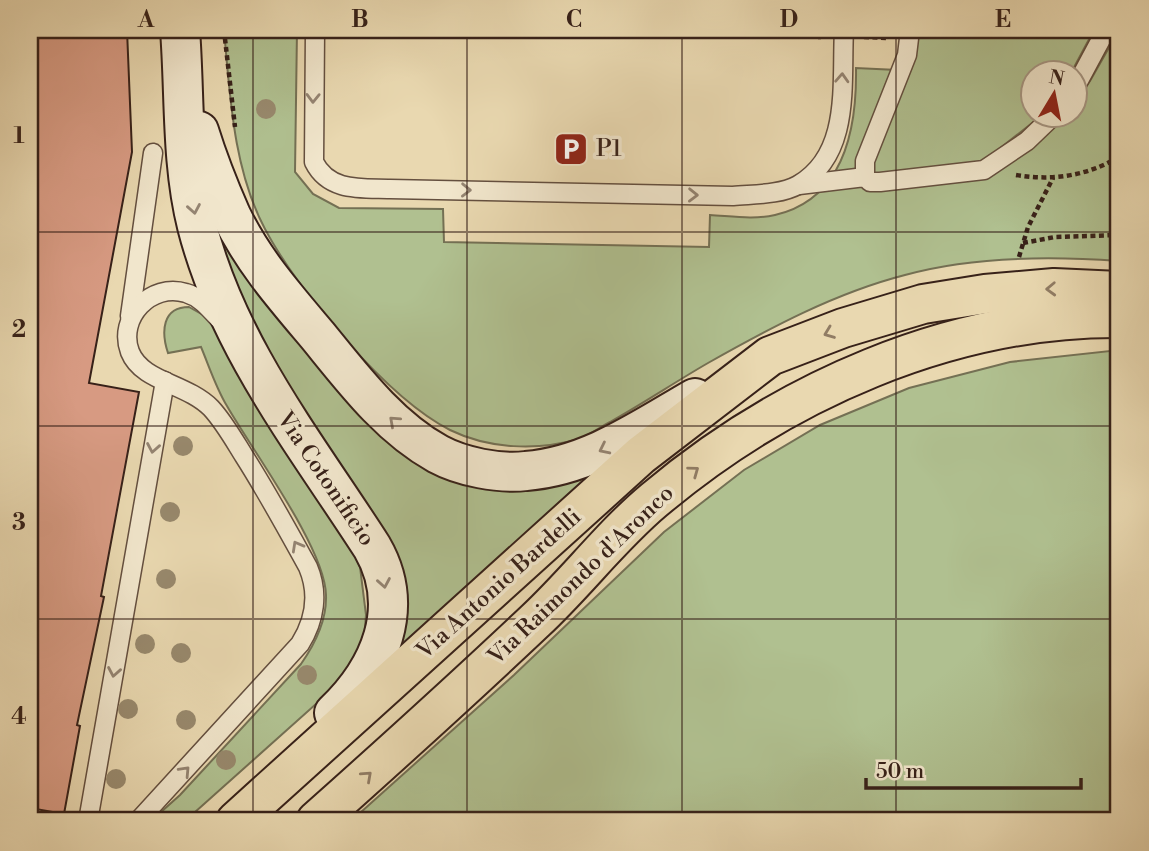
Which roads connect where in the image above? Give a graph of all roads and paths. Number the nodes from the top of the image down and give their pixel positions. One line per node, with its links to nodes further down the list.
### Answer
1 (180, 30): 20 (street, Via Cotonificio)
2 (224, 30): 22 (path)
3 (314, 30): 28 (lane, one-way to 28)
4 (407, 30): 6 (path)
5 (1106, 30): 19 (lane)
6 (456, 31)
7 (484, 32): 8 (path)
8 (532, 32)
9 (559, 33): 10 (path)
10 (606, 33)
11 (838, 33): 17 (path); 28 (lane, one-way to 11)
12 (634, 34): 14 (path)
13 (904, 34): 18 (path); 26 (lane)
14 (682, 35)
15 (709, 35): 16 (path)
16 (756, 36)
17 (784, 36)
18 (863, 37)
19 (1090, 60)
20 (185, 92): 37 (street, Via Cotonificio, one-way to 20); 38 (street, Via Cotonificio, one-way to 38)
21 (1038, 130): 25 (lane)
22 (237, 136)
23 (153, 153): 36 (lane)
24 (1119, 157): 27 (path)
25 (984, 170): 26 (lane); 27 (path)
26 (865, 177): 28 (lane)
27 (1053, 178): 30 (path)
28 (797, 185)
29 (1119, 235): 30 (path)
30 (1023, 243): 32 (path)
31 (1031, 259): 32 (path)
32 (1019, 260): 33 (path)
33 (1008, 261)
34 (1119, 291): 37 (main road, one-way to 37)
35 (1119, 318): 44 (main road, Via Raimondo d'Aronco, one-way to 35)
36 (128, 326): 38 (lane); 39 (lane)
37 (770, 356): 43 (main road, Via Antonio Bardelli)
38 (253, 365): 42 (street, Via Cotonificio, one-way to 42)
39 (165, 381): 40 (lane, one-way to 40); 41 (lane, one-way to 39)
40 (88, 821)
41 (138, 821)
42 (227, 821)
43 (236, 821)
44 (316, 821)

